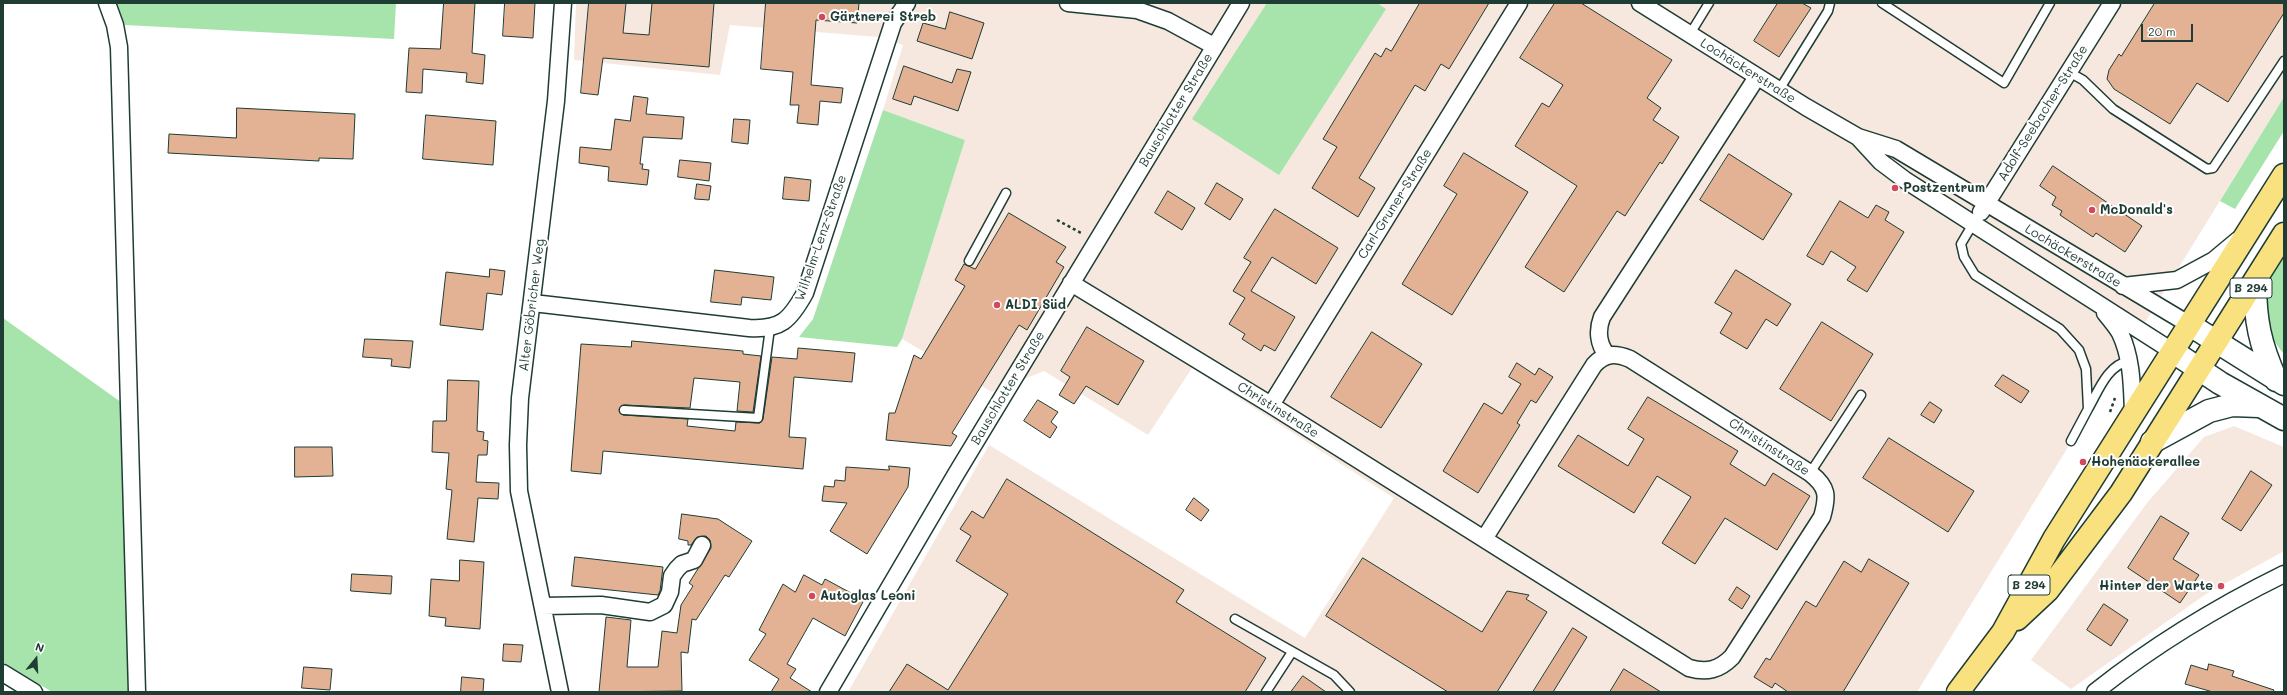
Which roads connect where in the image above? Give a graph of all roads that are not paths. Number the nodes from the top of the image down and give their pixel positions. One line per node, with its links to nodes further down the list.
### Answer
1 (107, 3): 60 (street)
2 (563, 3): 30 (street, Alter Göbricher Weg)
3 (906, 3): 33 (street, Wilhelm-Lenz-Straße)
4 (1068, 3): 14 (street)
5 (1241, 3): 14 (street, Bauschlotter Straße)
6 (1519, 3): 41 (street, Carl-Gruner-Straße)
7 (1640, 3): 13 (street, Lochäckerstraße)
8 (1708, 3): 13 (lane)
9 (1830, 3): 18 (lane)
10 (1882, 3): 11 (lane)
11 (2050, 3)
12 (2112, 3): 16 (street, Adolf-Seebacher-Straße)
13 (1690, 34): 17 (street, Lochäckerstraße)
14 (1214, 46): 28 (street, Bauschlotter Straße)
15 (2284, 61): 16 (lane)
16 (2070, 72): 22 (street, Adolf-Seebacher-Straße)
17 (1758, 77): 18 (street, Lochäckerstraße); 36 (street)
18 (1779, 90): 19 (street, Lochäckerstraße)
19 (1858, 137): 22 (street, Lochäckerstraße); 23 (street, Lochäckerstraße)
20 (2284, 175): 24 (main road, B 294)
21 (1006, 193): 26 (lane)
22 (1987, 202): 23 (street, Adolf-Seebacher-Straße); 29 (street, Lochäckerstraße)
23 (1974, 222): 31 (street, Lochäckerstraße); 43 (lane)
24 (2250, 230): 29 (street); 32 (main road, B 294)
25 (2284, 234): 27 (main road, B 294)
26 (969, 261)
27 (2255, 282): 34 (main road, B 294); 39 (street)
28 (1071, 283): 41 (street, Christinstraße); 62 (street, Bauschlotter Straße)
29 (2123, 286): 32 (street, Lochäckerstraße)
30 (533, 303): 33 (street); 53 (street, Alter Göbricher Weg)
31 (2098, 303): 35 (street, Lochäckerstraße); 37 (street)
32 (2190, 325): 34 (street, Lochäckerstraße); 35 (main road, B 294)
33 (770, 328): 44 (lane)
34 (2217, 342): 38 (main road, B 294); 39 (street, Lochäckerstraße)
35 (2172, 351): 38 (street, Lochäckerstraße); 45 (main road, B 294)
36 (1607, 355): 49 (street, Christinstraße); 50 (street)
37 (2129, 361): 43 (lane); 45 (street)
38 (2199, 370): 42 (street, Lochäckerstraße); 48 (main road, B 294)
39 (2280, 382)
40 (1861, 395): 49 (lane)
41 (1271, 405): 50 (street, Christinstraße)
42 (2260, 406): 46 (street, Lochäckerstraße); 48 (street)
43 (2088, 409): 47 (lane)
44 (624, 410)
45 (2132, 413): 55 (main road, B 294)
46 (2284, 419)
47 (2071, 441)
48 (2152, 442): 55 (main road, B 294)
49 (1810, 473): 50 (street, Christinstraße)
50 (1484, 539)
51 (702, 545): 53 (street)
52 (2284, 574): 58 (street)
53 (543, 606): 61 (street, Alter Göbricher Weg)
54 (1236, 619): 56 (lane)
55 (2003, 632): 65 (main road, B 294)
56 (1292, 652): 63 (lane); 64 (lane)
57 (3, 674): 59 (street)
58 (2104, 690)
59 (34, 692)
60 (137, 692)
61 (560, 692)
62 (828, 692)
63 (1266, 692)
64 (1350, 692)
65 (1958, 692)

